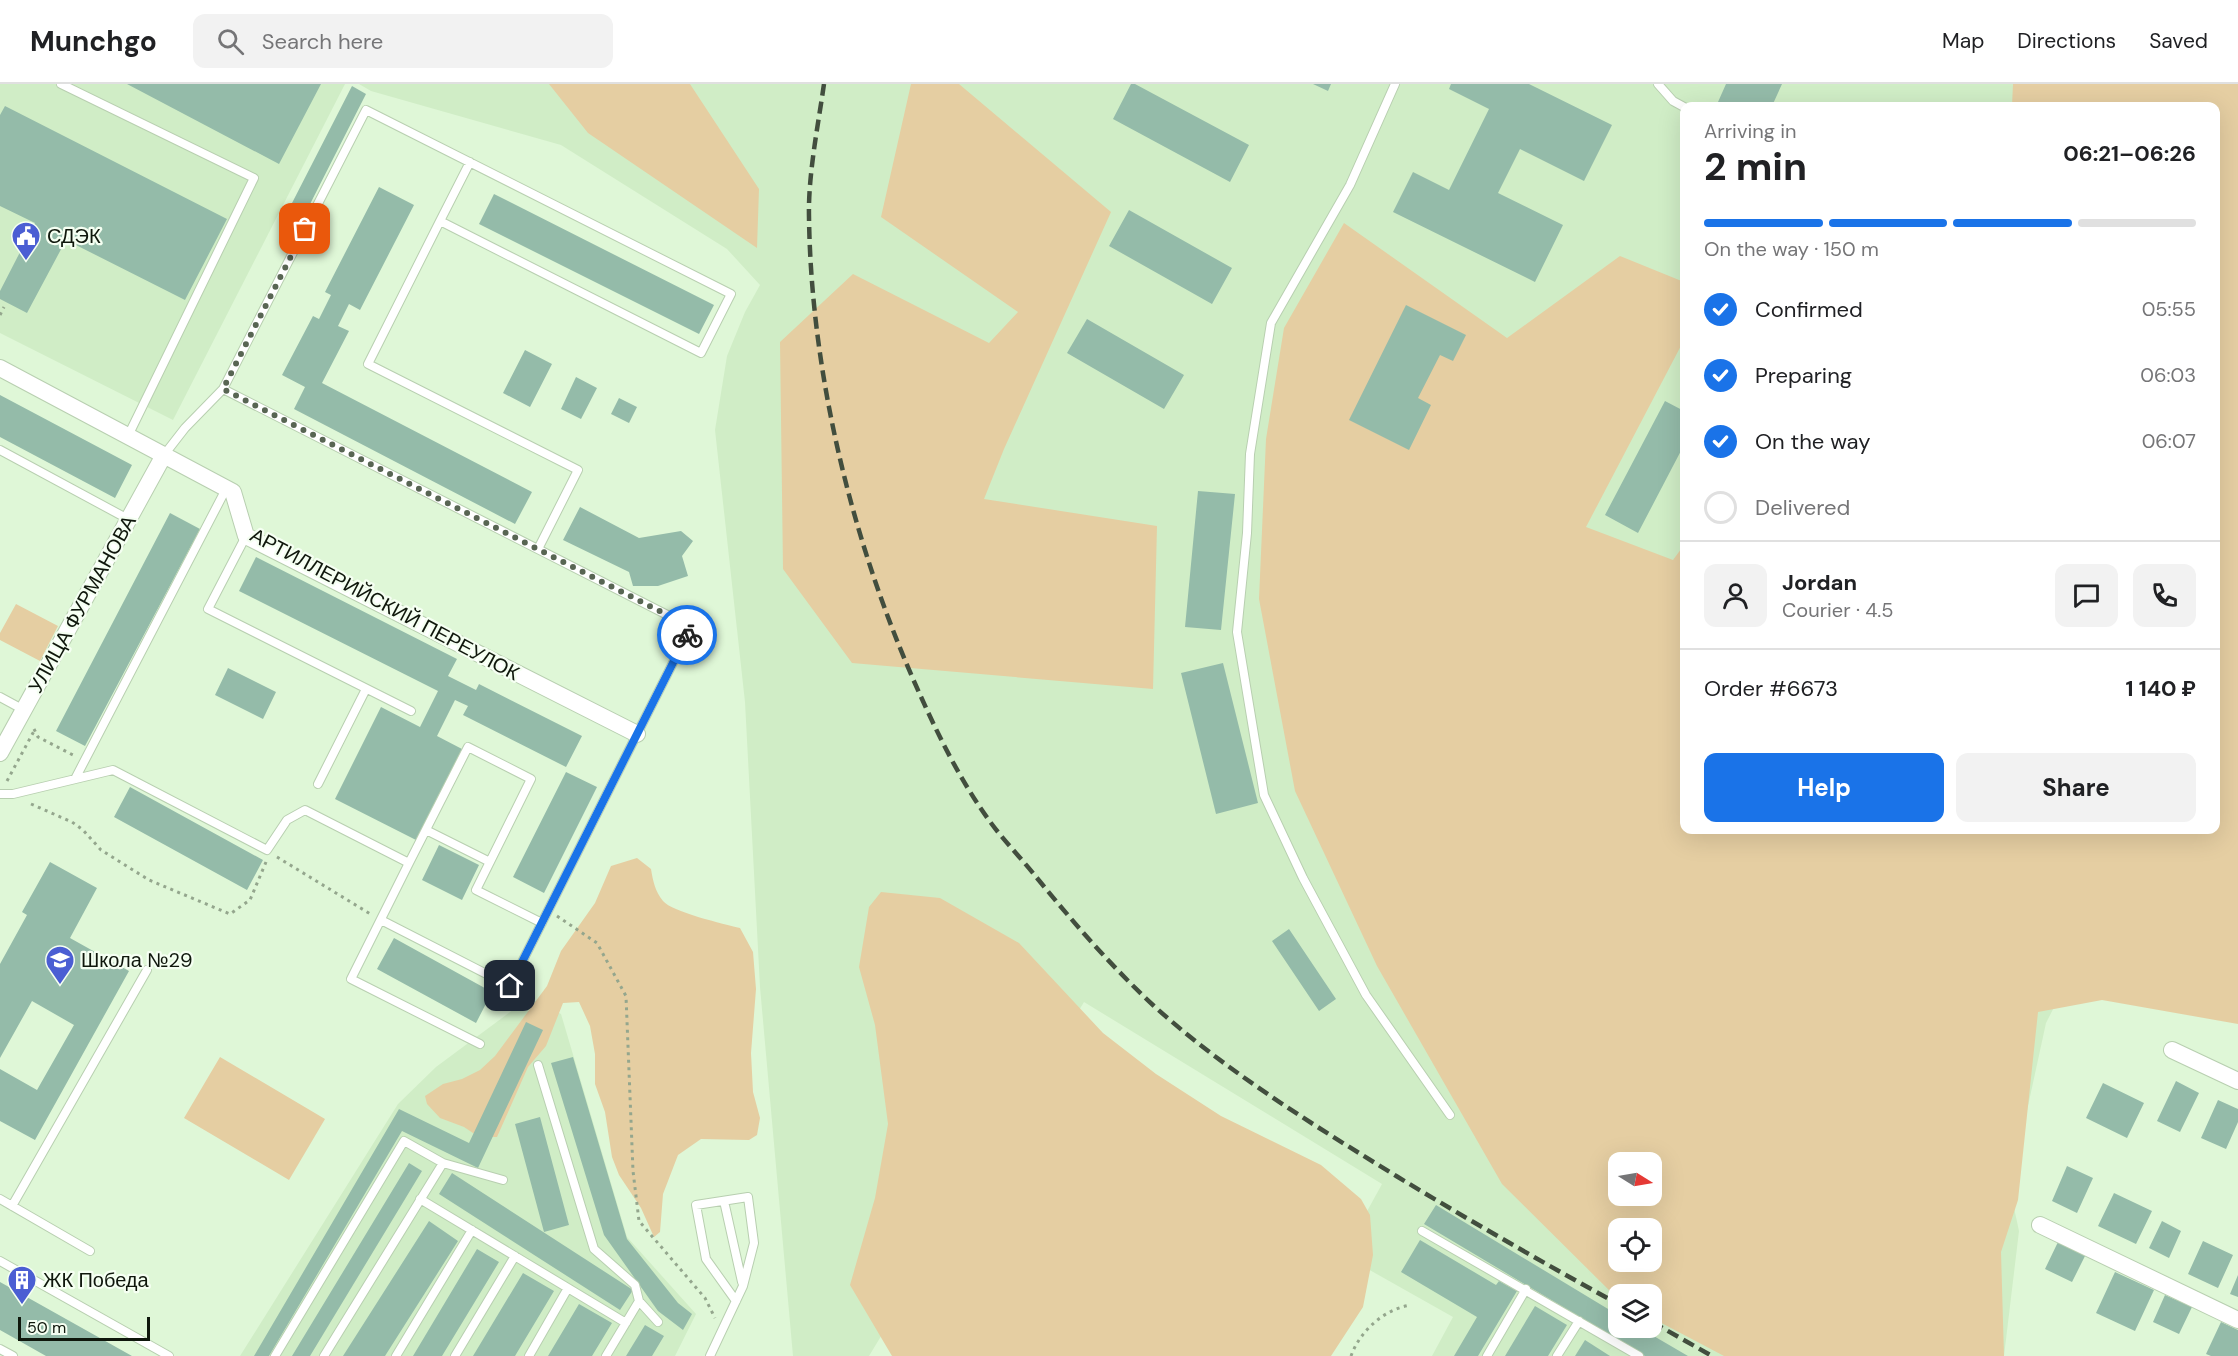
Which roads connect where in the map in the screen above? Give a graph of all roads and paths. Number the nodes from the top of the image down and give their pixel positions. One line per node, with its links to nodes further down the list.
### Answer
1 (62, 84): 11 (lane)
2 (1395, 84): 41 (lane)
3 (1658, 84): 4 (lane)
4 (1680, 105)
5 (470, 162): 6 (lane); 6 (lane); 10 (lane)
6 (440, 221): 17 (lane)
7 (4, 307): 8 (path)
8 (0, 315)
9 (0, 368): 11 (street)
10 (223, 389): 13 (lane); 17 (lane)
11 (128, 436): 13 (street)
12 (0, 450): 15 (lane)
13 (164, 455): 14 (street); 15 (street, УЛИЦА ФУРМАНОВА)
14 (226, 489): 16 (street, АРТИЛЛЕРИЙСКИЙ ПЕРЕУЛОК); 24 (lane)
15 (129, 519): 20 (street, УЛИЦА ФУРМАНОВА)
16 (246, 536): 18 (lane); 22 (street, АРТИЛЛЕРИЙСКИЙ ПЕРЕУЛОК)
17 (538, 549): 22 (lane)
18 (366, 689): 21 (lane); 26 (lane)
19 (0, 697): 20 (lane)
20 (24, 710): 23 (street, УЛИЦА ФУРМАНОВА); 24 (path)
21 (411, 711)
22 (637, 734): 33 (lane)
23 (0, 753)
24 (85, 761): 25 (lane)
25 (75, 779): 28 (lane); 30 (lane)
26 (318, 784)
27 (0, 794): 28 (lane)
28 (13, 794): 30 (path)
29 (426, 830): 31 (lane); 31 (lane); 32 (lane)
30 (267, 850): 32 (lane); 34 (path)
31 (490, 862): 35 (lane)
32 (409, 863): 34 (lane)
33 (548, 910): 35 (lane); 64 (path)
34 (381, 920): 35 (lane); 37 (lane)
35 (542, 923)
36 (147, 970): 47 (lane)
37 (480, 1044)
38 (2172, 1050): 40 (street)
39 (538, 1065): 57 (lane)
40 (2238, 1081)
41 (1450, 1114)
42 (443, 1163): 43 (lane); 44 (lane); 69 (lane)
43 (503, 1180)
44 (420, 1198): 49 (lane); 70 (lane)
45 (0, 1199): 47 (lane)
46 (724, 1201): 54 (lane); 54 (lane); 58 (lane)
47 (12, 1206): 51 (lane)
48 (2040, 1226): 60 (street)
49 (472, 1230): 52 (lane); 71 (lane)
50 (1422, 1231): 56 (lane)
51 (90, 1251)
52 (515, 1256): 55 (lane); 72 (lane)
53 (0, 1261): 68 (lane)
54 (743, 1286): 58 (lane)
55 (568, 1288): 63 (lane); 73 (lane)
56 (1526, 1289): 61 (lane); 77 (lane)
57 (639, 1301): 62 (lane); 63 (lane)
58 (736, 1301): 64 (lane)
59 (1411, 1305): 76 (path)
60 (2238, 1320)
61 (1578, 1321): 66 (lane); 78 (lane)
62 (658, 1322)
63 (626, 1323): 74 (lane)
64 (722, 1331): 75 (lane)
65 (0, 1349): 67 (lane)
66 (1636, 1355)
67 (13, 1356)
68 (169, 1356)
69 (275, 1356)
70 (324, 1356)
71 (396, 1356)
72 (455, 1356)
73 (529, 1356)
74 (606, 1356)
75 (710, 1356)
76 (1350, 1356)
77 (1487, 1356)
78 (1557, 1356)

